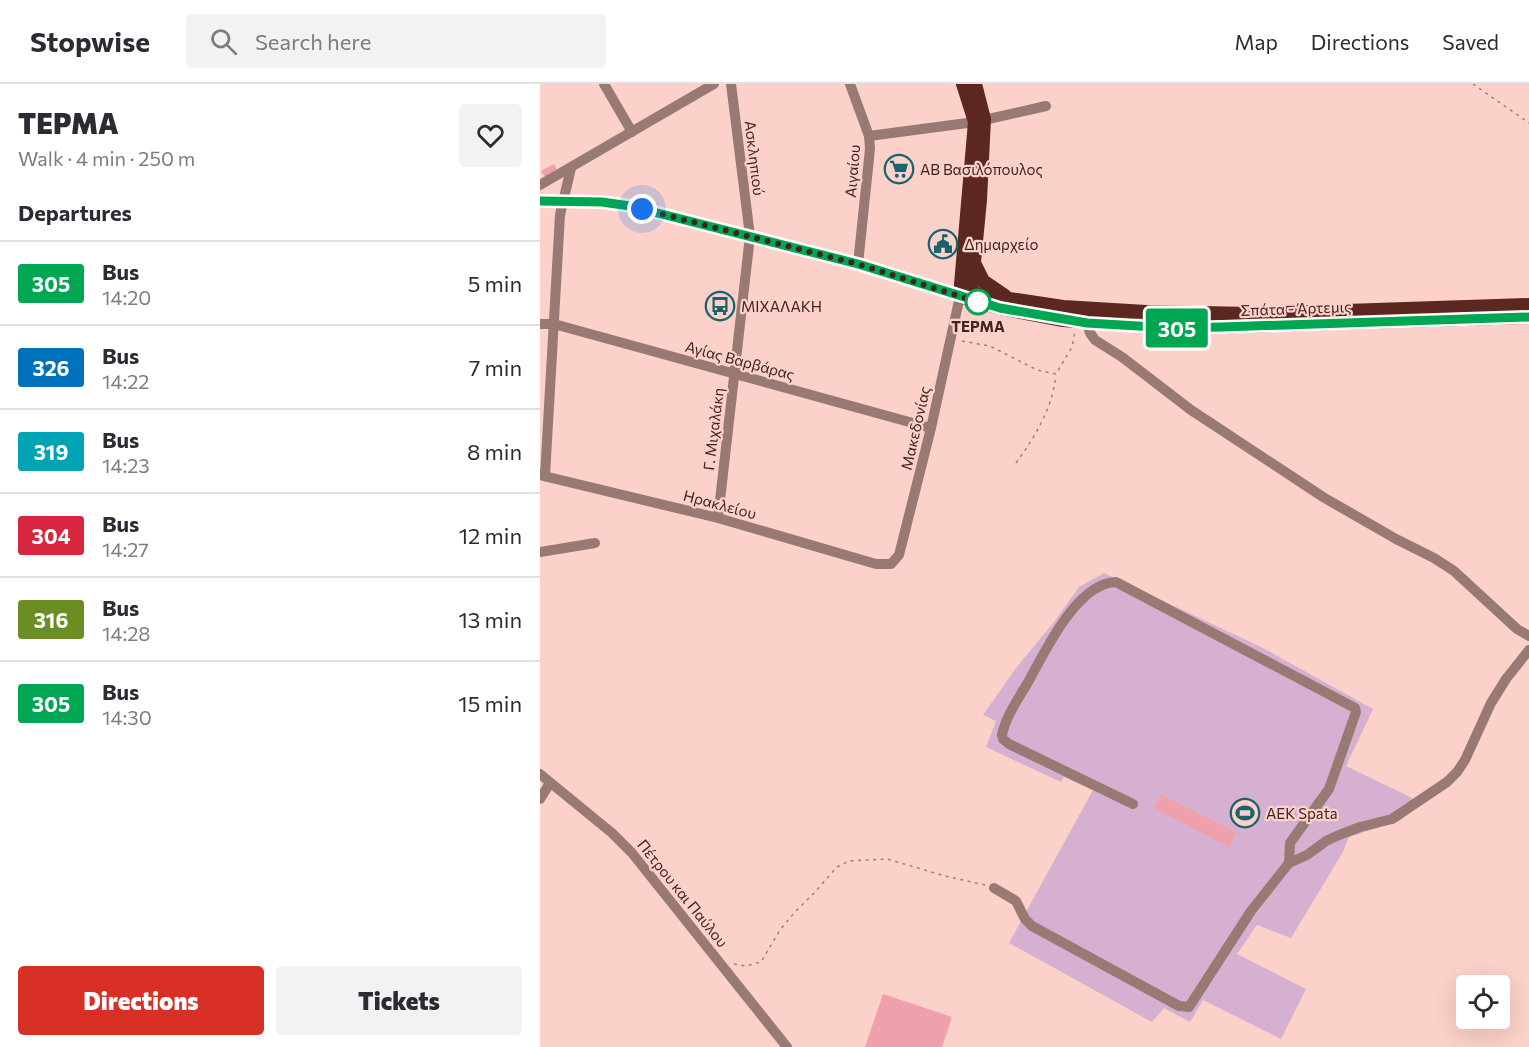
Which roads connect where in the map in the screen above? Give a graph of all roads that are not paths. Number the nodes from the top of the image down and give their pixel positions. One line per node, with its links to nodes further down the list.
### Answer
1 (604, 84): 9 (street)
2 (714, 84): 9 (street)
3 (730, 84): 15 (street, Ασκληπιού)
4 (850, 84): 10 (street, Αιγαίου)
5 (963, 84): 8 (main road)
6 (975, 84): 8 (main road)
7 (1046, 106): 8 (street)
8 (980, 121): 10 (street); 16 (main road); 18 (main road)
9 (632, 132): 11 (street)
10 (869, 136): 17 (street, Αιγαίου)
11 (571, 168): 12 (street); 14 (street)
12 (540, 185)
13 (540, 201): 14 (street)
14 (562, 201): 15 (street); 24 (street)
15 (750, 236): 17 (street); 25 (street, Γ. Μιχαλάκη)
16 (974, 263): 18 (main road); 19 (main road)
17 (858, 264): 18 (street)
18 (965, 294): 19 (main road, Σπάτα - Άρτεμις); 22 (main road, Σπάτα - Άρτεμις); 26 (street, Μακεδονίας)
19 (1007, 297): 20 (main road, Σπάτα - Άρτεμις)
20 (1529, 305)
21 (1529, 317): 22 (main road, Σπάτα - Άρτεμις)
22 (1083, 322): 32 (street)
23 (540, 324): 24 (street, Αγίας Βαρβάρας)
24 (554, 324): 25 (street, Αγίας Βαρβάρας); 27 (street)
25 (735, 374): 26 (street, Αγίας Βαρβάρας); 28 (street, Γ. Μιχαλάκη)
26 (931, 428): 31 (street, Μακεδονίας)
27 (543, 476): 28 (street, Ηρακλείου)
28 (718, 518): 31 (street, Ηρακλείου)
29 (595, 543): 30 (street)
30 (540, 552)
31 (891, 564)
32 (1529, 636)
33 (1529, 650): 38 (street)
34 (540, 774): 35 (street, Πέτρου και Παύλου)
35 (550, 783): 36 (street); 40 (street, Πέτρου και Παύλου)
36 (540, 799)
37 (1133, 804): 38 (street)
38 (1289, 863): 39 (street)
39 (994, 888)
40 (787, 1047)

